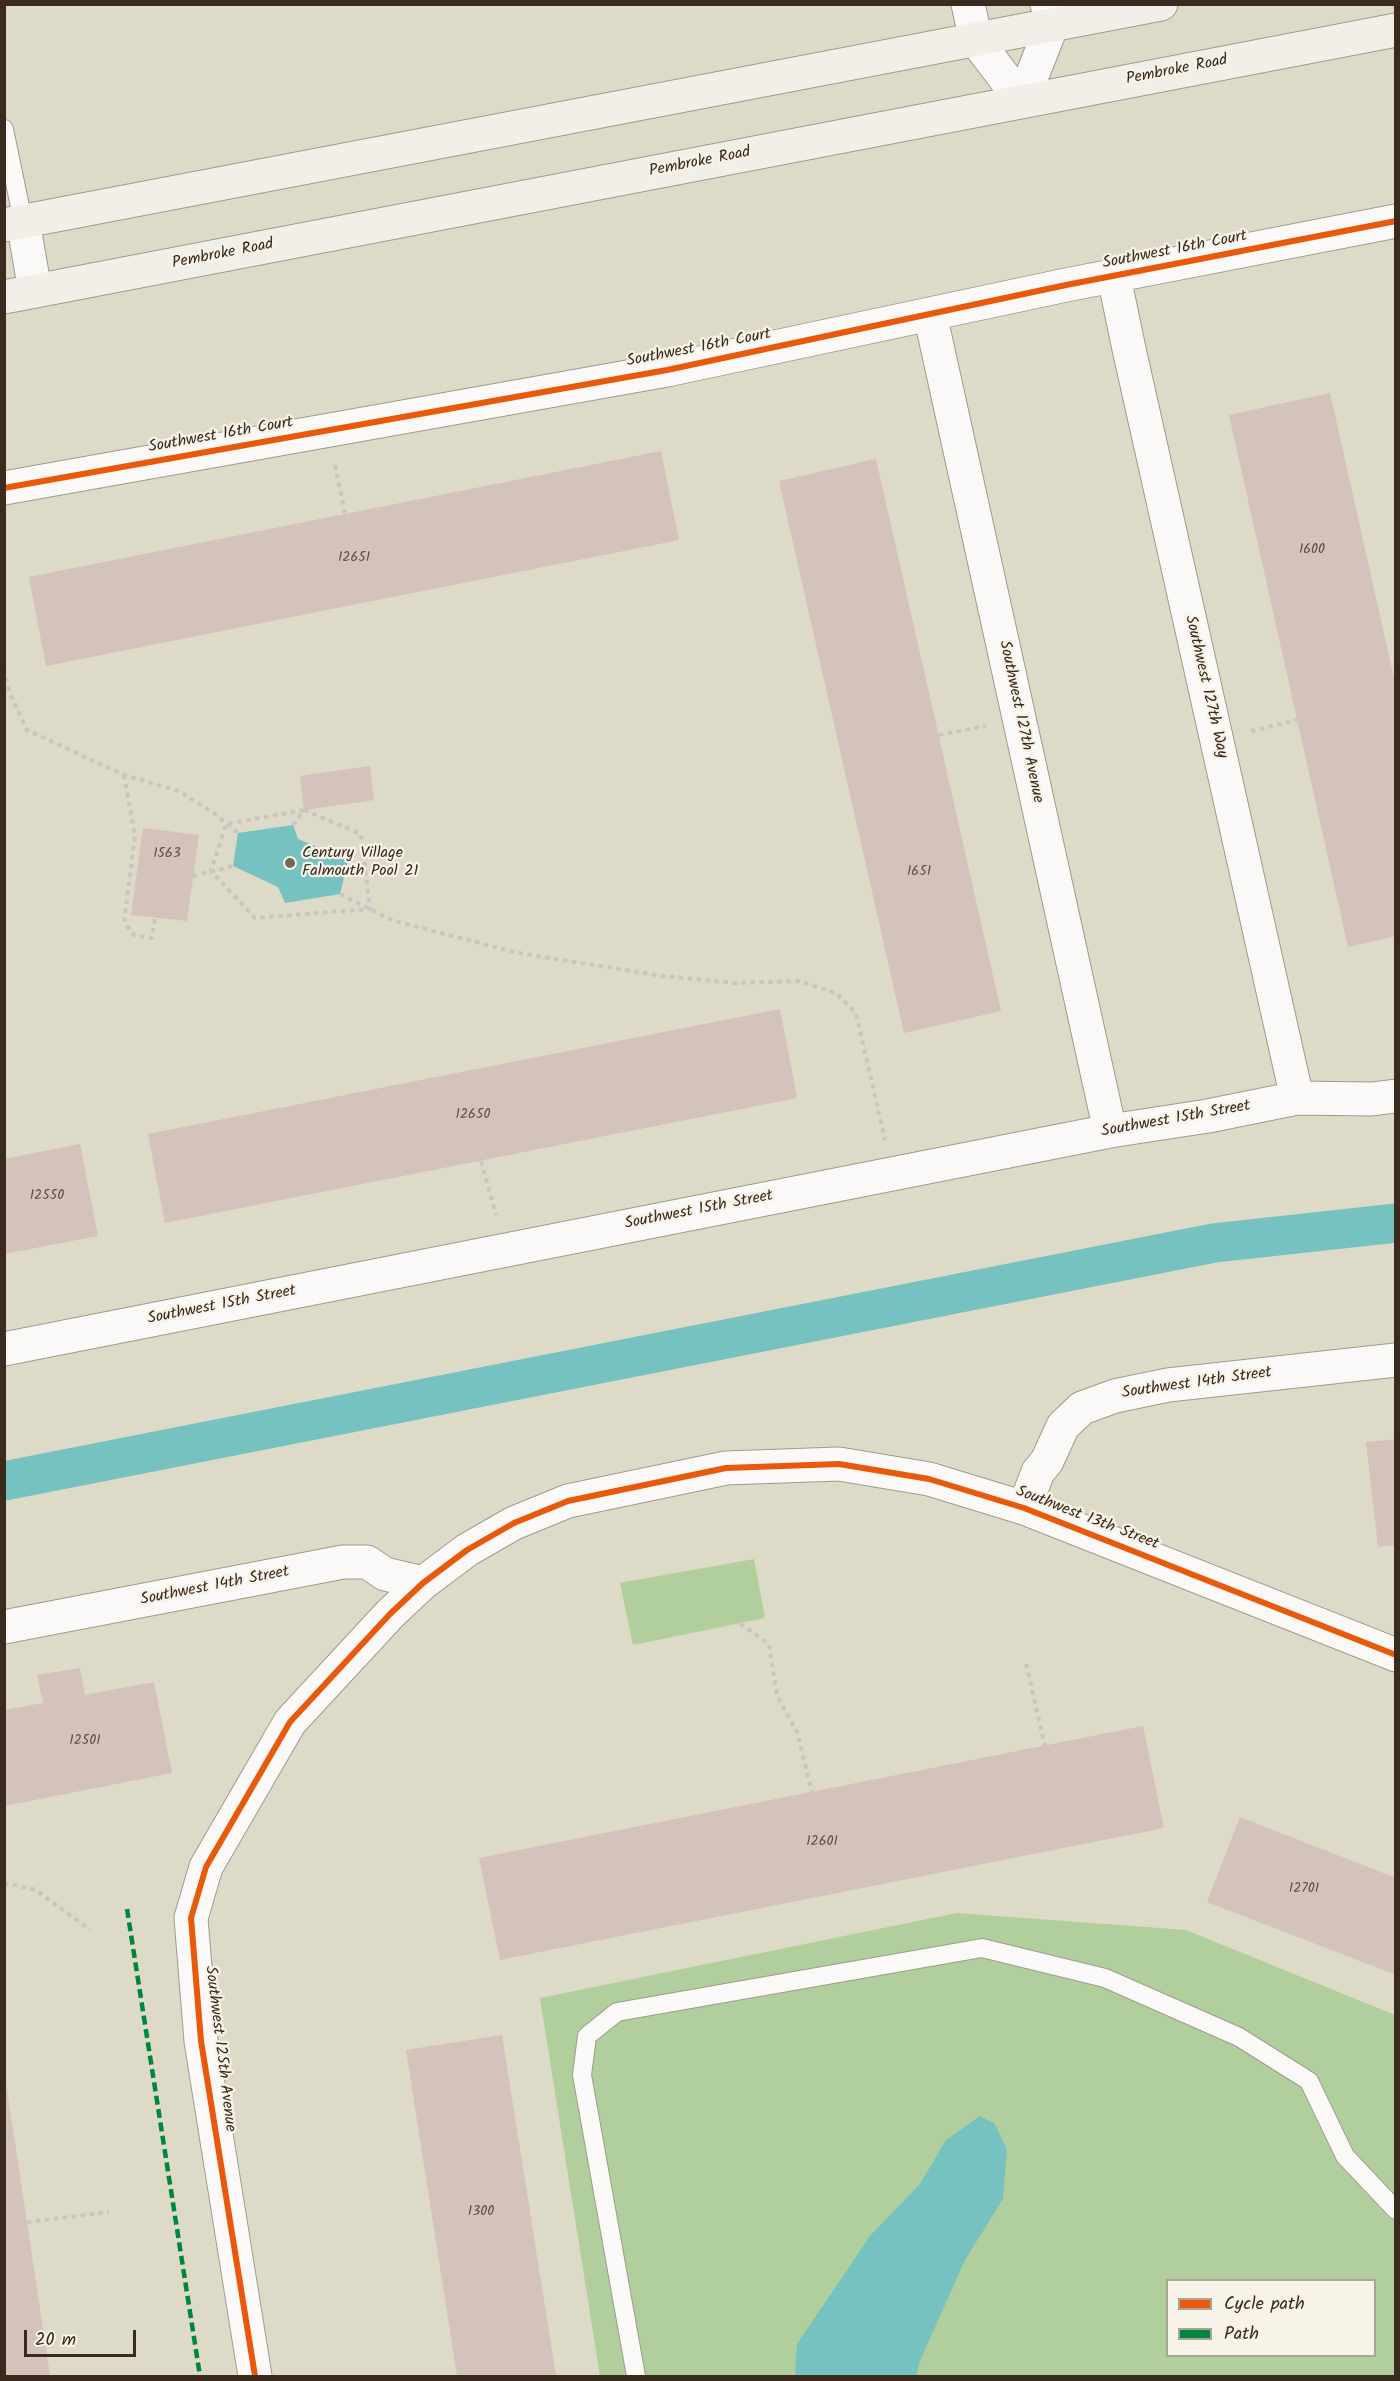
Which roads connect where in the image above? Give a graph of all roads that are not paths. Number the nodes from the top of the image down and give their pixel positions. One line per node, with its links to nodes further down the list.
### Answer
1 (968, 4): 5 (street)
2 (1161, 4): 3 (main road)
3 (1050, 15): 5 (main road); 6 (street)
4 (1395, 30): 6 (main road, Pembroke Road)
5 (976, 40): 6 (street); 9 (main road)
6 (1022, 101): 11 (main road, Pembroke Road)
7 (4, 129): 9 (lane)
8 (1395, 221): 10 (street, Southwest 16th Court)
9 (14, 223): 11 (street)
10 (1114, 277): 12 (street, Southwest 16th Court); 15 (street, Southwest 127th Way)
11 (20, 294)
12 (930, 314): 13 (street, Southwest 16th Court); 16 (street, Southwest 127th Avenue)
13 (4, 488)
14 (1395, 1096): 15 (street, Southwest 15th Street)
15 (1297, 1098): 16 (street, Southwest 15th Street)
16 (1110, 1131): 17 (street, Southwest 15th Street)
17 (4, 1349)
18 (1395, 1360): 19 (street, Southwest 14th Street)
19 (1024, 1508): 20 (street, Southwest 13th Street); 22 (street, Southwest 13th Street)
20 (423, 1583): 21 (street, Southwest 14th Street); 24 (street, Southwest 125th Avenue)
21 (4, 1627)
22 (1395, 1655)
23 (1395, 2210): 25 (lane)
24 (255, 2376)
25 (636, 2376)

